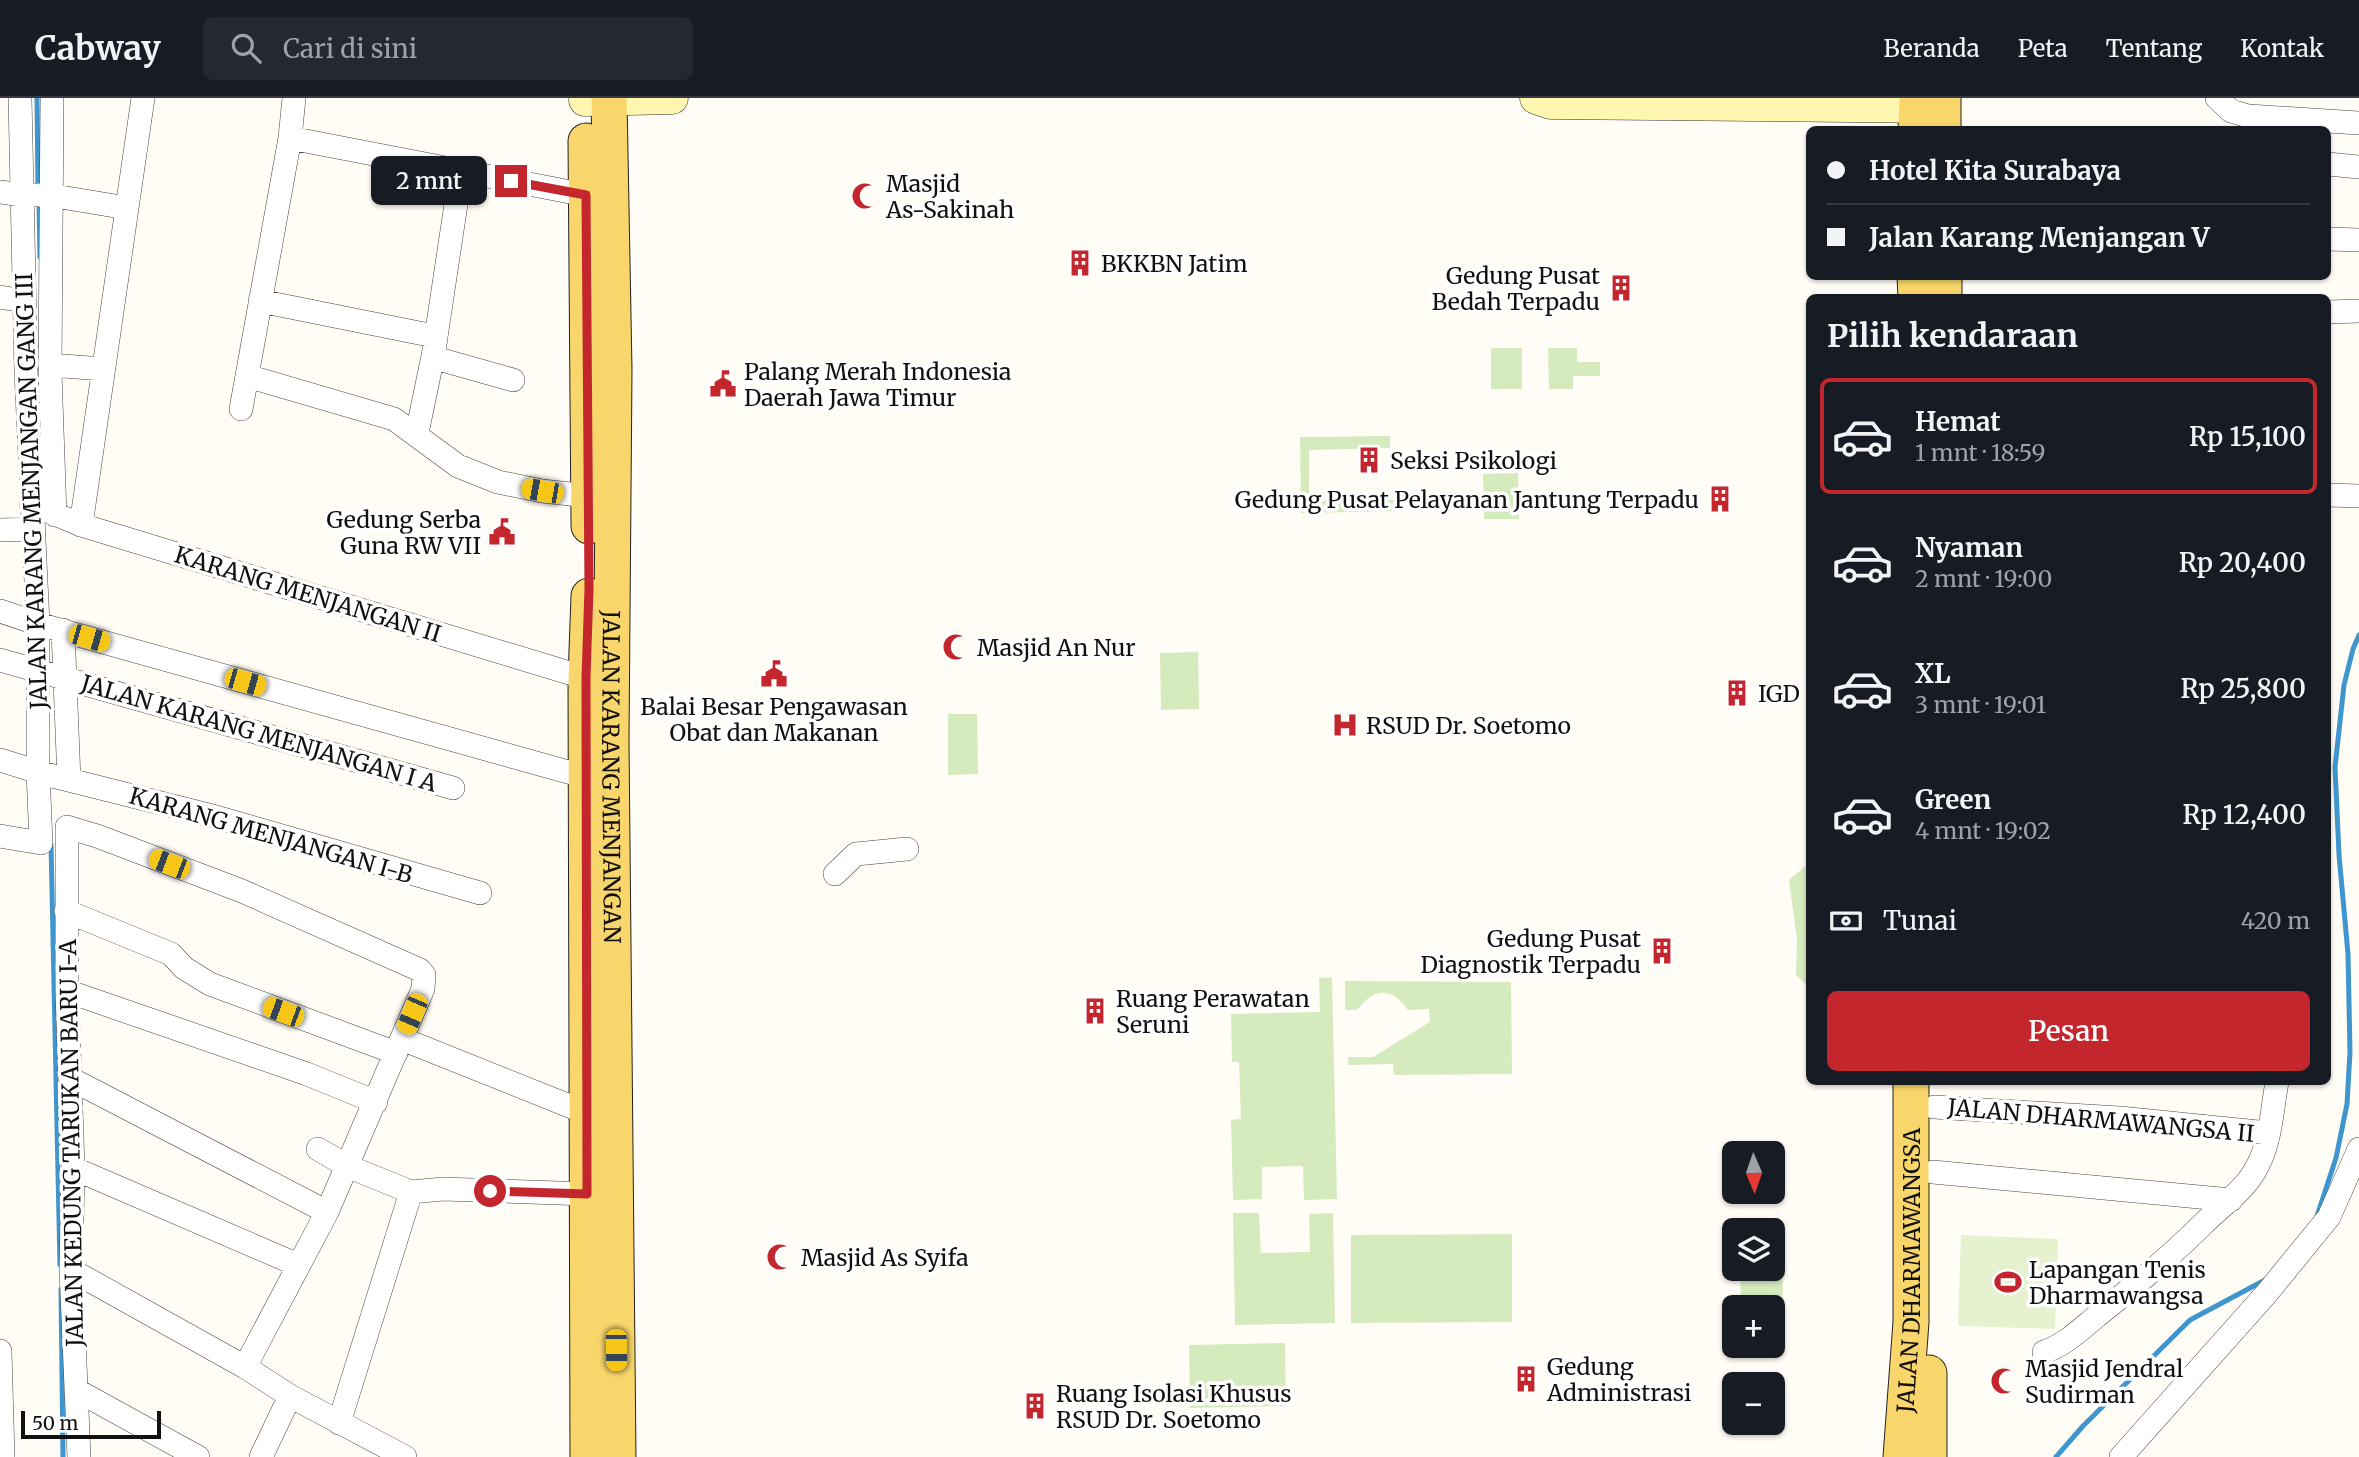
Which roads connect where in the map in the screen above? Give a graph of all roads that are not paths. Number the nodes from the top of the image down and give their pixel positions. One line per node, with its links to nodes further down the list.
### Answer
1 (20, 98): 15 (street, JALAN KARANG MENJANGAN GANG III)
2 (52, 98): 15 (street)
3 (143, 98): 17 (street)
4 (294, 98): 11 (street)
5 (672, 98): 8 (main road)
6 (1536, 98): 9 (main road)
7 (2217, 98): 10 (street)
8 (597, 99): 16 (main road, JALAN KARANG MENJANGAN); 39 (main road, JALAN KARANG MENJANGAN)
9 (1930, 111)
10 (2359, 123)
11 (290, 138): 14 (street); 22 (street)
12 (2331, 164): 13 (street)
13 (2359, 167)
14 (461, 171): 16 (street); 25 (street)
15 (29, 194): 17 (street); 21 (street, JALAN KARANG MENJANGAN GANG III); 26 (street)
16 (586, 195): 33 (main road, JALAN KARANG MENJANGAN)
17 (127, 208): 27 (street)
18 (2331, 239): 19 (street)
19 (2359, 240)
20 (0, 297): 21 (street)
21 (24, 301): 35 (street, JALAN KARANG MENJANGAN GANG III)
22 (260, 301): 25 (street); 28 (street)
23 (2359, 311): 24 (street)
24 (2331, 312)
25 (434, 346): 29 (street); 31 (street)
26 (50, 365): 27 (street); 35 (street)
27 (103, 369): 36 (street)
28 (247, 376): 30 (street); 31 (street)
29 (513, 380)
30 (241, 410)
31 (417, 433): 33 (street)
32 (2331, 495): 34 (street)
33 (589, 496): 39 (main road, JALAN KARANG MENJANGAN)
34 (2359, 496)
35 (43, 509): 36 (street, KARANG MENJANGAN II); 37 (street, JALAN KARANG MENJANGAN GANG III)
36 (81, 525): 44 (street, KARANG MENJANGAN II)
37 (33, 529): 38 (street); 41 (street, JALAN KARANG MENJANGAN GANG III)
38 (0, 530)
39 (601, 610): 44 (main road, JALAN KARANG MENJANGAN); 91 (main road, JALAN KARANG MENJANGAN)
40 (0, 611): 41 (street)
41 (51, 627): 43 (street, JALAN KARANG MENJANGAN GANG III); 47 (street)
42 (0, 660): 43 (street, JALAN KARANG MENJANGAN I A)
43 (51, 675): 46 (street); 46 (street, JALAN KARANG MENJANGAN GANG III); 48 (street, JALAN KARANG MENJANGAN I A)
44 (586, 678): 47 (main road, JALAN KARANG MENJANGAN)
45 (0, 760): 46 (street, KARANG MENJANGAN I-B)
46 (53, 776): 50 (street, JALAN KARANG MENJANGAN GANG III); 53 (street, KARANG MENJANGAN I-B)
47 (586, 777): 62 (main road, JALAN KARANG MENJANGAN)
48 (453, 788)
49 (0, 836): 50 (street)
50 (57, 841): 54 (street, JALAN KEDUNG TARUKAN BARU I-A); 56 (street)
51 (907, 849): 52 (street)
52 (835, 874)
53 (481, 893)
54 (66, 911): 55 (street, JALAN KEDUNG TARUKAN BARU I-A); 56 (street)
55 (67, 991): 57 (street, JALAN KEDUNG TARUKAN BARU I-A); 61 (street)
56 (399, 1046): 61 (street); 62 (street)
57 (71, 1079): 67 (street, JALAN KEDUNG TARUKAN BARU I-A); 72 (street)
58 (1911, 1085): 92 (main road, JALAN DHARMAWANGSA)
59 (2276, 1085): 63 (street)
60 (1934, 1094): 63 (street, JALAN DHARMAWANGSA II); 68 (main road, JALAN DHARMAWANGSA)
61 (376, 1102): 66 (street)
62 (587, 1113): 70 (main road, JALAN KARANG MENJANGAN)
63 (2268, 1133): 71 (street)
64 (2359, 1149): 94 (street)
65 (318, 1150): 66 (street)
66 (347, 1166): 69 (street); 72 (street)
67 (73, 1168): 73 (street); 74 (street, JALAN KEDUNG TARUKAN BARU I-A)
68 (1933, 1172): 71 (street); 83 (main road, JALAN DHARMAWANGSA)
69 (411, 1192): 70 (street); 82 (street)
70 (587, 1194): 80 (main road, JALAN KARANG MENJANGAN)
71 (2231, 1200): 76 (street)
72 (327, 1212): 73 (street)
73 (298, 1265): 77 (street)
74 (71, 1270): 77 (street); 78 (street, JALAN KEDUNG TARUKAN BARU I-A)
75 (0, 1352): 81 (street)
76 (2044, 1352)
77 (245, 1367): 79 (street)
78 (76, 1390): 85 (street, JALAN KEDUNG TARUKAN BARU I-A); 86 (street)
79 (290, 1396): 82 (street); 87 (street)
80 (588, 1411): 89 (main road); 90 (main road, JALAN KARANG MENJANGAN)
81 (1, 1421): 84 (street)
82 (340, 1423): 88 (street)
83 (1929, 1441): 93 (main road)
84 (3, 1457)
85 (79, 1457)
86 (198, 1457)
87 (261, 1457)
88 (404, 1457)
89 (571, 1457)
90 (588, 1457)
91 (618, 1457)
92 (1901, 1457)
93 (1942, 1457)
94 (2121, 1457)

